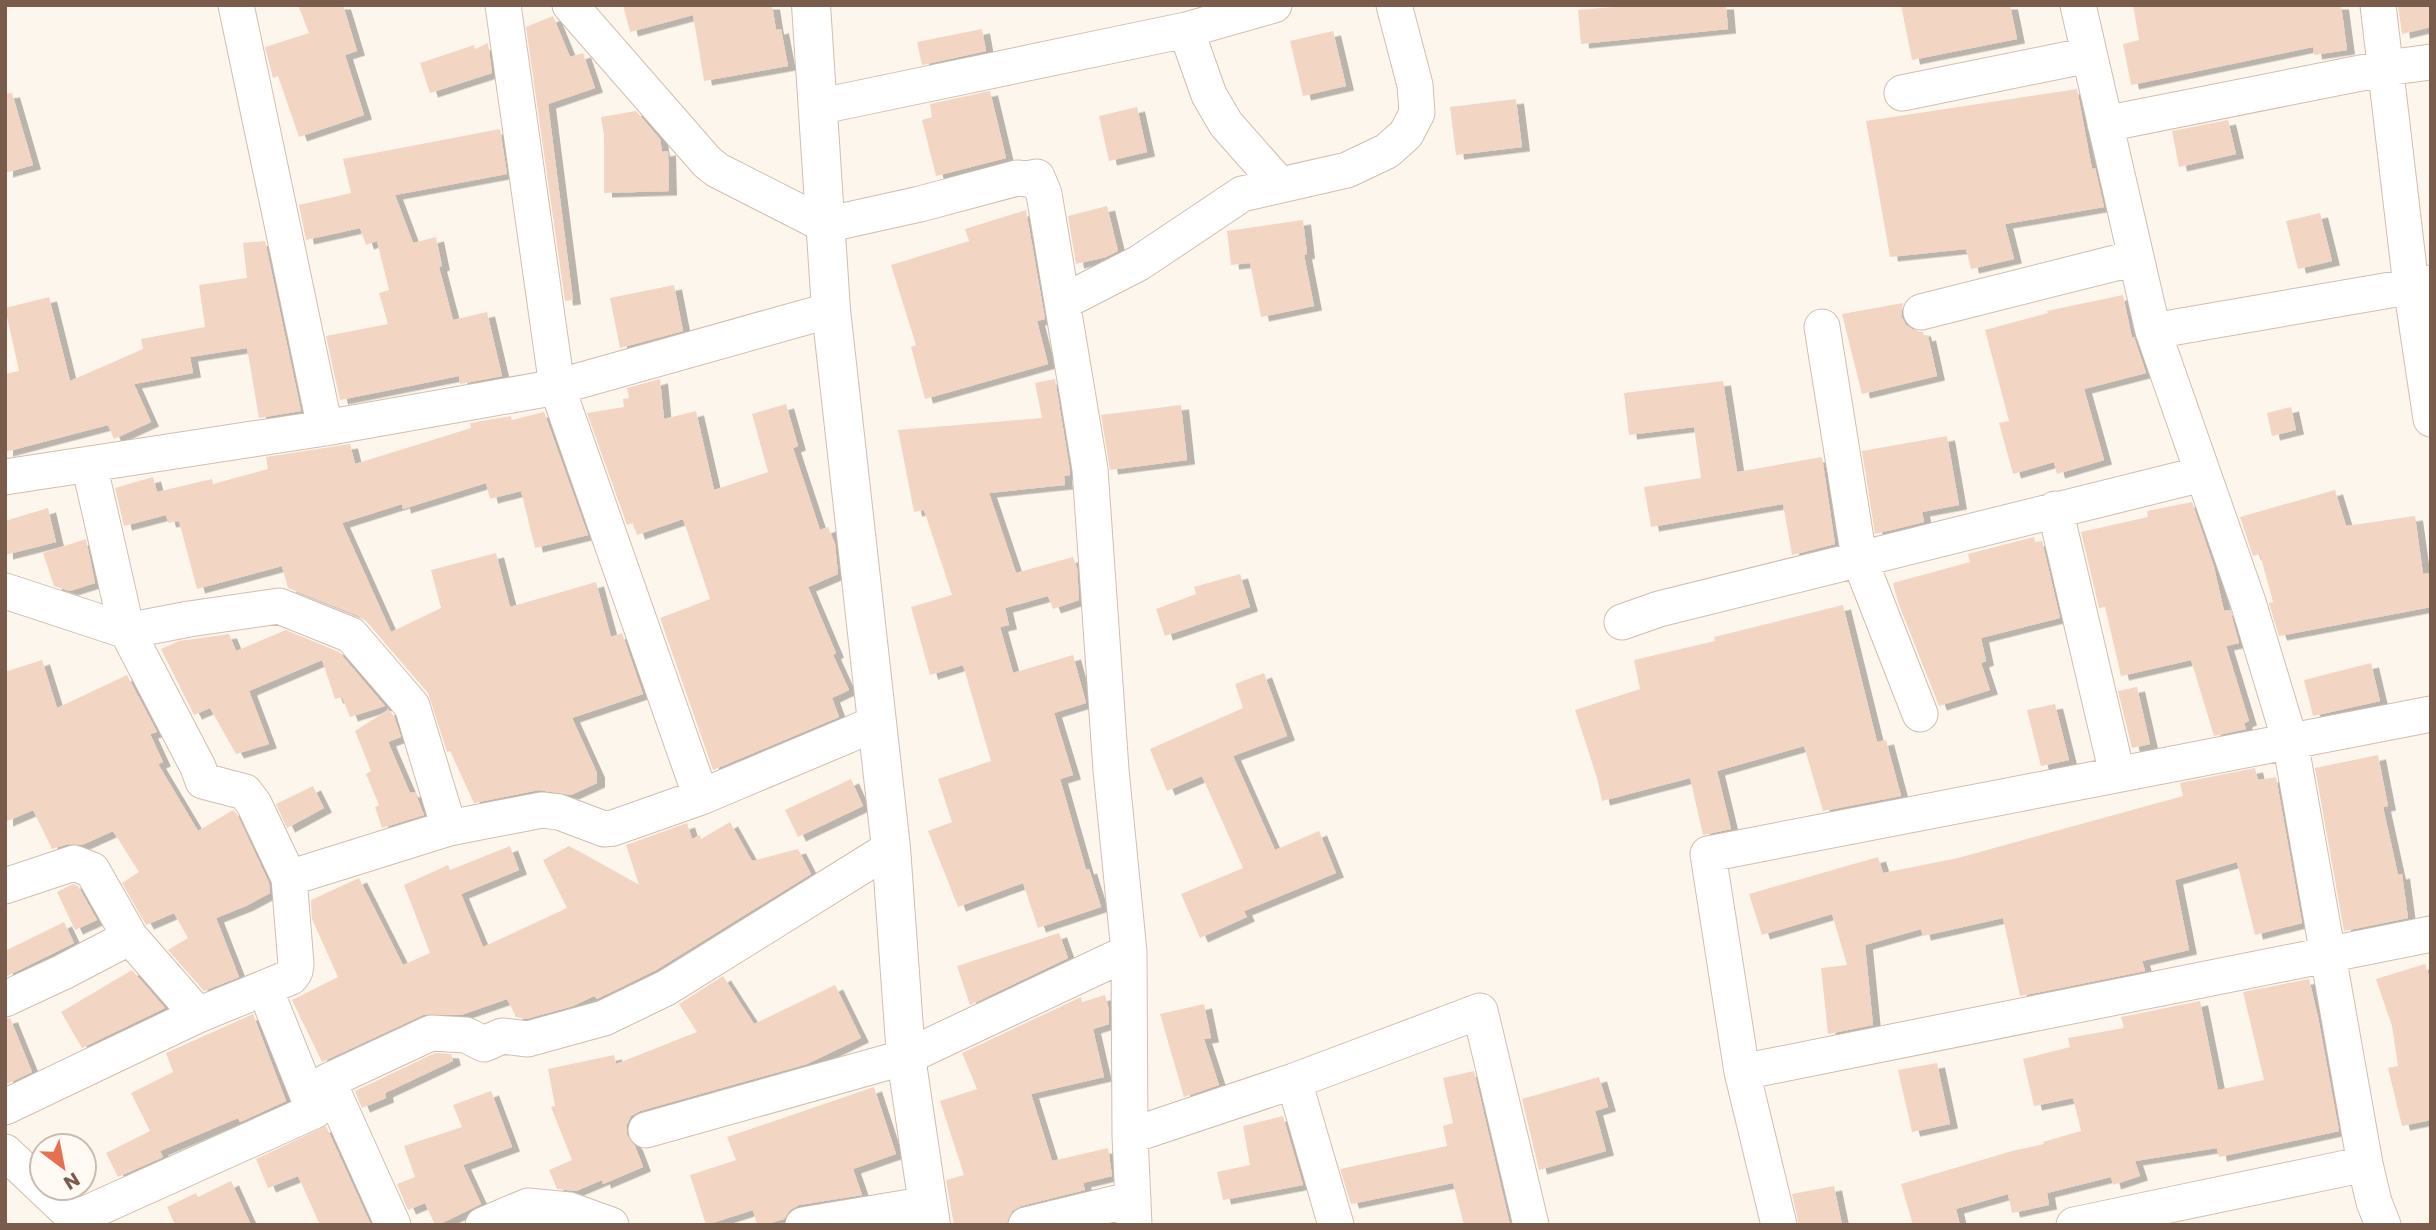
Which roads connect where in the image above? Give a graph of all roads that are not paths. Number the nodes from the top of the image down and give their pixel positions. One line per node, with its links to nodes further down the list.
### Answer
1 (236, 5): 27 (street)
2 (503, 5): 25 (street)
3 (569, 5): 17 (street)
4 (811, 5): 14 (street)
5 (1274, 5): 9 (street)
6 (1394, 5): 16 (street)
7 (2078, 5): 10 (street)
8 (2378, 5): 12 (street)
9 (1186, 30): 14 (street); 16 (street)
10 (2089, 55): 13 (street); 15 (street)
11 (2431, 62): 12 (street)
12 (2386, 68): 15 (street); 19 (street)
13 (1902, 93)
14 (817, 107): 17 (street)
15 (2105, 124): 18 (street)
16 (1279, 184): 20 (street)
17 (825, 225): 20 (street); 21 (street)
18 (2135, 258): 22 (street); 24 (street)
19 (2421, 285): 24 (street); 26 (street)
20 (1063, 303): 48 (street)
21 (831, 310): 25 (street); 38 (street)
22 (1921, 312)
23 (1822, 327): 32 (street)
24 (2153, 331): 29 (street)
25 (557, 387): 27 (street); 41 (street)
26 (2431, 419)
27 (325, 428): 28 (street)
28 (89, 464): 30 (street); 35 (street)
29 (2202, 474): 31 (street); 39 (street)
30 (5, 477)
31 (2055, 509): 32 (street); 40 (street)
32 (1859, 558): 34 (street); 37 (street)
33 (5, 592): 35 (street)
34 (1622, 622)
35 (127, 631): 42 (street); 44 (street)
36 (2431, 714): 39 (street)
37 (1920, 715)
38 (877, 723): 41 (street); 43 (street)
39 (2290, 741): 40 (street); 49 (street)
40 (2117, 774): 54 (street)
41 (701, 797): 42 (street)
42 (449, 828): 44 (street)
43 (891, 848): 53 (street); 56 (street)
44 (289, 878): 50 (street)
45 (5, 886): 47 (street)
46 (2431, 934): 49 (street)
47 (130, 937): 51 (street); 52 (street)
48 (1129, 952): 53 (street); 59 (street)
49 (2327, 955): 54 (street); 61 (street)
50 (265, 989): 52 (street); 56 (street)
51 (5, 999)
52 (198, 1015): 57 (street)
53 (906, 1057): 58 (street); 63 (street)
54 (1742, 1072): 72 (street)
55 (1294, 1081): 59 (street); 70 (street); 71 (street)
56 (321, 1096): 64 (street); 65 (street)
57 (5, 1107)
58 (646, 1130)
59 (1130, 1136): 62 (street)
60 (5, 1152): 64 (street)
61 (2365, 1164): 73 (street); 74 (street)
62 (1134, 1212): 69 (street)
63 (930, 1214): 68 (street)
64 (79, 1221)
65 (393, 1225)
66 (483, 1225): 67 (street)
67 (611, 1225)
68 (803, 1225)
69 (1026, 1225)
70 (1336, 1225)
71 (1531, 1225)
72 (1780, 1225)
73 (2074, 1225)
74 (2383, 1225)

